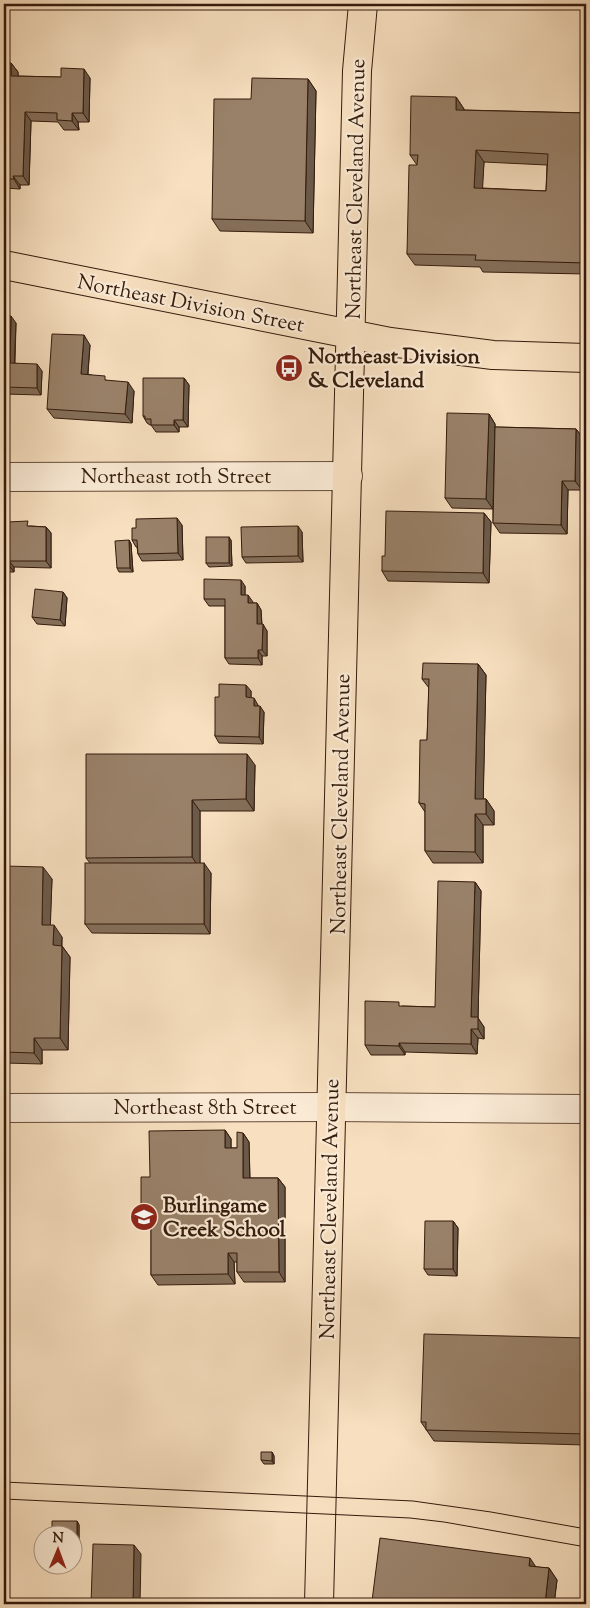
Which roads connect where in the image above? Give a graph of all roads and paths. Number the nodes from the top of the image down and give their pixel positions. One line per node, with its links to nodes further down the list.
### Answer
1 (363, 4): 3 (main road, Northeast Cleveland Avenue)
2 (4, 265): 3 (main road, Northeast Division Street)
3 (351, 334): 4 (main road, Northeast Division Street); 5 (main road, Northeast Cleveland Avenue)
4 (586, 358)
5 (348, 476): 6 (street, Northeast 10th Street); 7 (main road, Northeast Cleveland Avenue)
6 (4, 477)
7 (332, 1107): 8 (street, Northeast 8th Street); 9 (street, Northeast 8th Street); 10 (main road, Northeast Cleveland Avenue)
8 (4, 1108)
9 (586, 1110)
10 (319, 1604)

